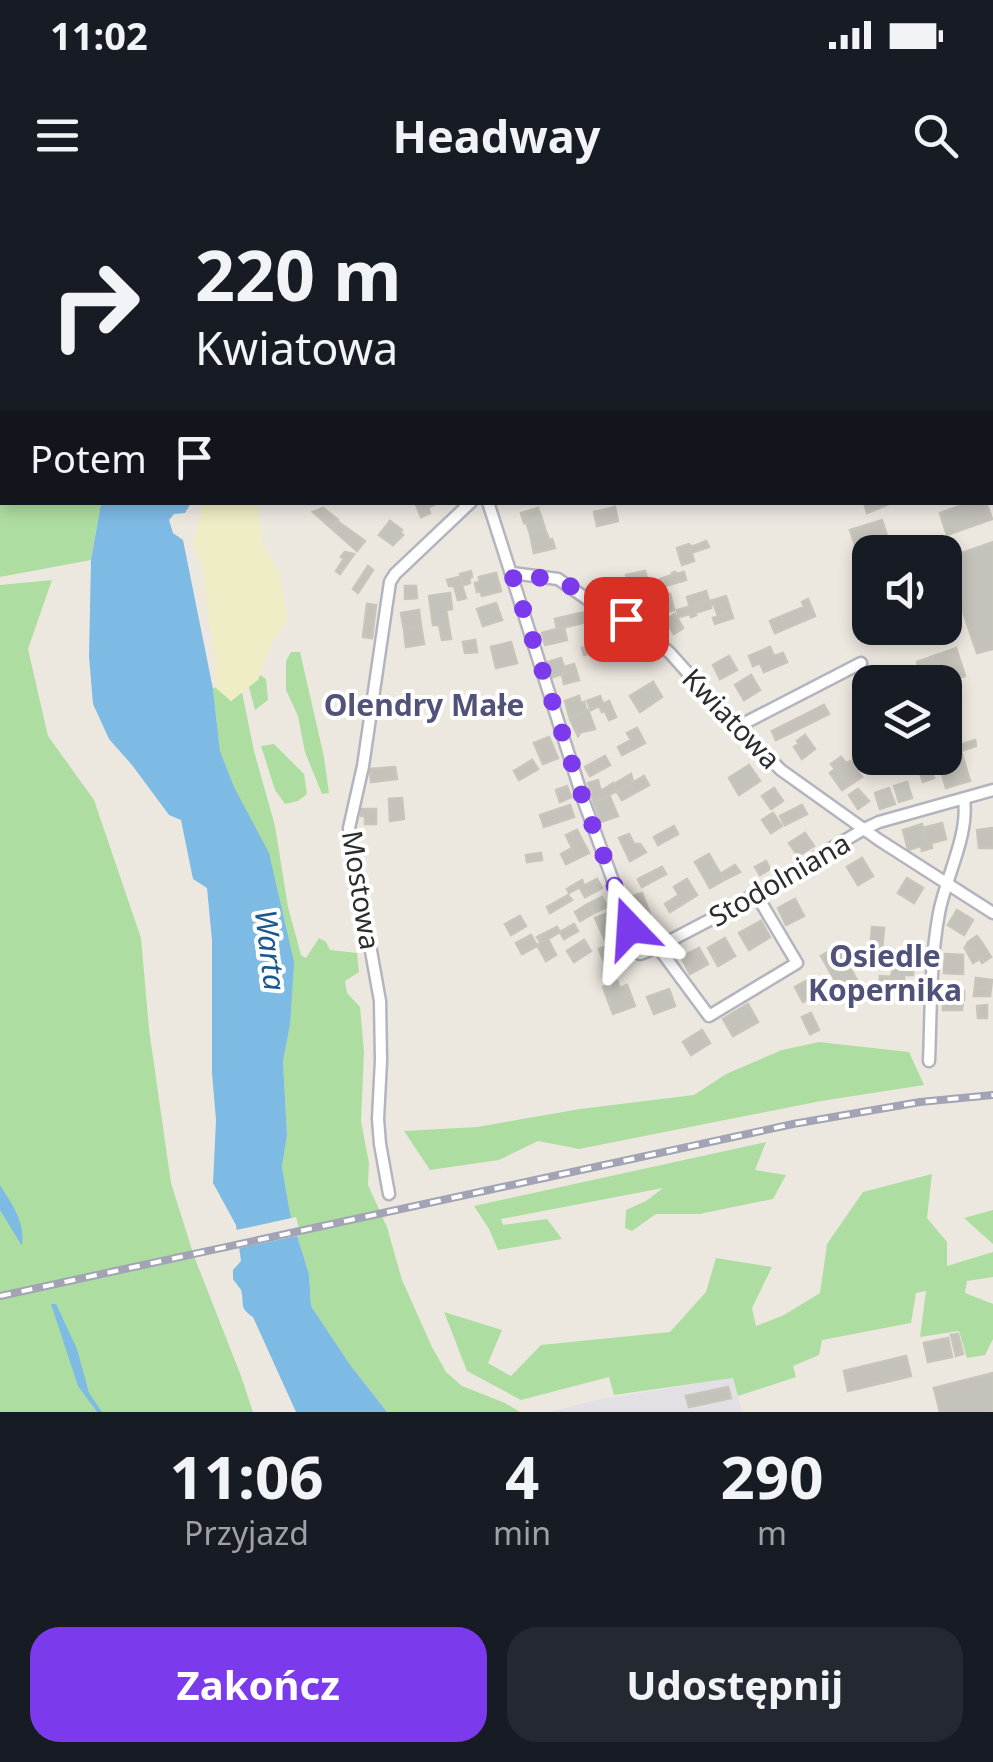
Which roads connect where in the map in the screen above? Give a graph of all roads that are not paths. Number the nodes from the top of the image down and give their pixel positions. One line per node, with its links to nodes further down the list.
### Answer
1 (468, 505): 14 (street, Mostowa)
2 (489, 505): 3 (street)
3 (512, 574): 5 (street, Kwiatowa); 12 (street, Stodolniana)
4 (861, 663): 5 (street)
5 (737, 728): 8 (street, Kwiatowa)
6 (993, 790): 7 (street, Stodolniana)
7 (964, 799): 8 (street, Stodolniana); 9 (street)
8 (864, 829): 9 (street, Kwiatowa); 10 (street, Stodolniana)
9 (946, 882): 11 (street, Kwiatowa); 13 (street)
10 (756, 894): 12 (street, Stodolniana); 12 (street)
11 (993, 913)
12 (658, 948)
13 (929, 1062)
14 (388, 1194)

